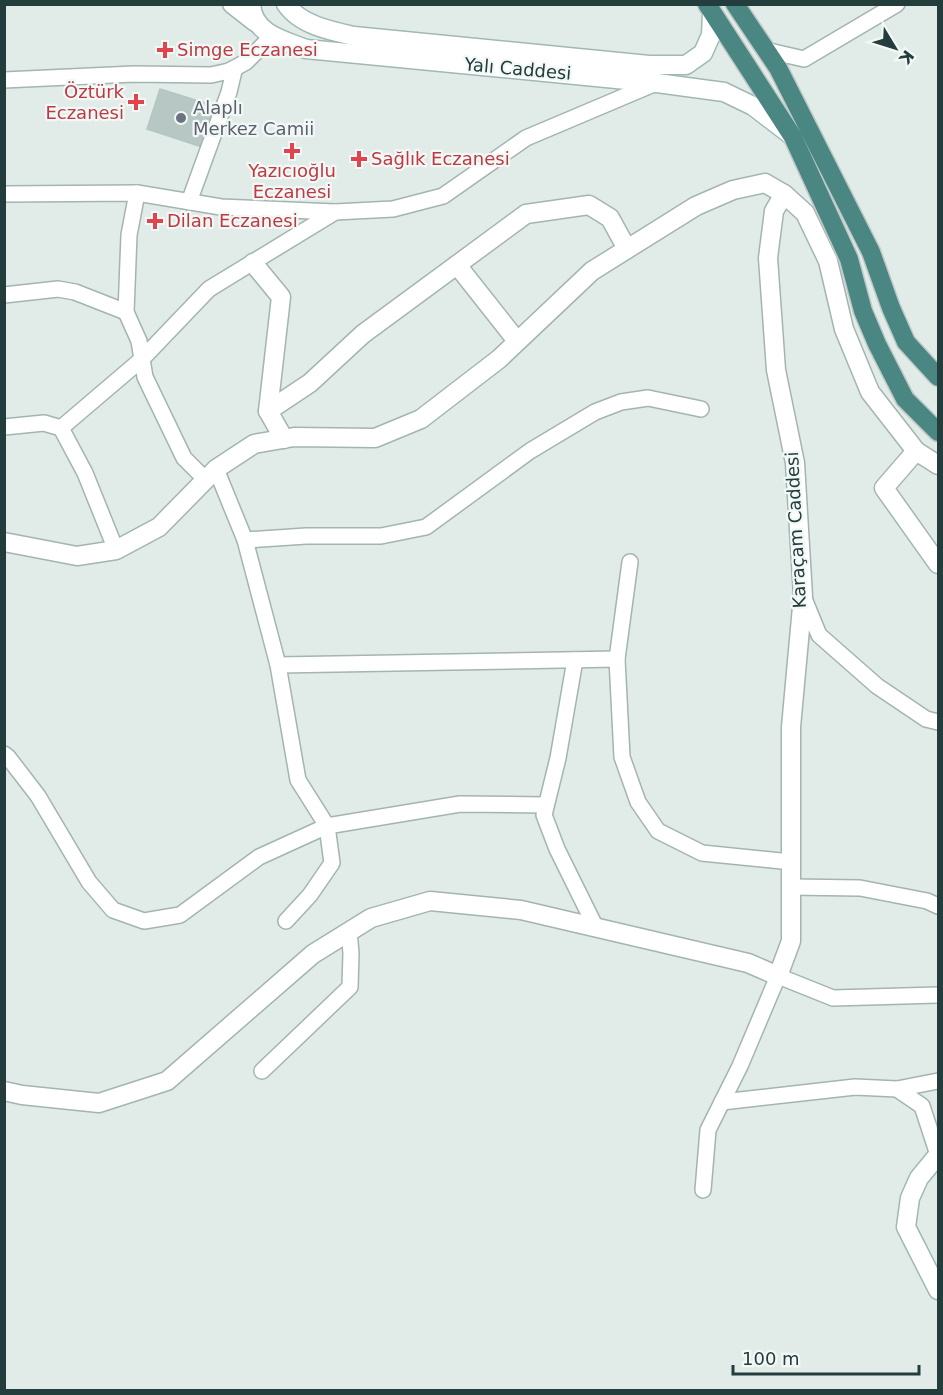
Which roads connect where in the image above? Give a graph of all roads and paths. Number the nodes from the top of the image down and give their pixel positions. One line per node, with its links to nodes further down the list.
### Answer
1 (232, 4): 6 (street, Yalı Caddesi)
2 (735, 4): 8 (highway)
3 (897, 4): 8 (street)
4 (288, 8): 5 (street, Yalı Caddesi); 7 (street)
5 (709, 9): 12 (highway)
6 (253, 13): 7 (street, Yalı Caddesi)
7 (272, 36): 9 (street); 11 (street, Yalı Caddesi)
8 (765, 50): 25 (highway)
9 (229, 71): 10 (street); 16 (street)
10 (4, 80)
11 (657, 83): 12 (street, Yalı Caddesi); 17 (street)
12 (793, 137): 30 (highway)
13 (137, 193): 14 (street); 16 (street); 22 (street)
14 (4, 194)
15 (784, 194): 18 (street); 32 (street); 40 (street, Karaçam Caddesi)
16 (189, 201): 17 (street)
17 (335, 212): 19 (street)
18 (627, 249): 20 (street); 23 (street)
19 (253, 263): 24 (street); 27 (street)
20 (457, 265): 23 (street); 27 (street)
21 (4, 295): 22 (street)
22 (126, 312): 24 (street)
23 (518, 342): 31 (street)
24 (142, 360): 29 (street); 34 (street)
25 (939, 377)
26 (701, 409): 35 (street)
27 (268, 411): 31 (street)
28 (4, 427): 29 (street)
29 (61, 428): 37 (street)
30 (939, 432)
31 (284, 439): 34 (street)
32 (916, 451): 33 (street); 39 (street)
33 (939, 465)
34 (211, 475): 35 (street); 37 (street)
35 (245, 540): 43 (street)
36 (4, 542): 37 (street)
37 (116, 550)
38 (630, 562): 41 (street)
39 (939, 564)
40 (803, 596): 44 (street); 48 (street, Karaçam Caddesi)
41 (617, 659): 42 (street); 48 (street)
42 (574, 660): 43 (street); 46 (street)
43 (278, 665): 47 (street)
44 (939, 722)
45 (4, 754): 47 (street)
46 (546, 806): 47 (street); 52 (street)
47 (327, 826): 51 (street)
48 (791, 862): 49 (street, Karaçam Caddesi)
49 (791, 887): 50 (street); 54 (street, Karaçam Caddesi)
50 (939, 906)
51 (286, 921)
52 (596, 928): 53 (street); 54 (street)
53 (349, 931): 56 (street); 59 (street)
54 (778, 976): 55 (street); 60 (street)
55 (939, 995)
56 (262, 1071)
57 (939, 1081): 58 (street)
58 (897, 1089): 60 (street); 61 (street)
59 (4, 1091)
60 (722, 1102): 62 (street)
61 (938, 1155): 63 (street)
62 (703, 1190)
63 (939, 1290)

